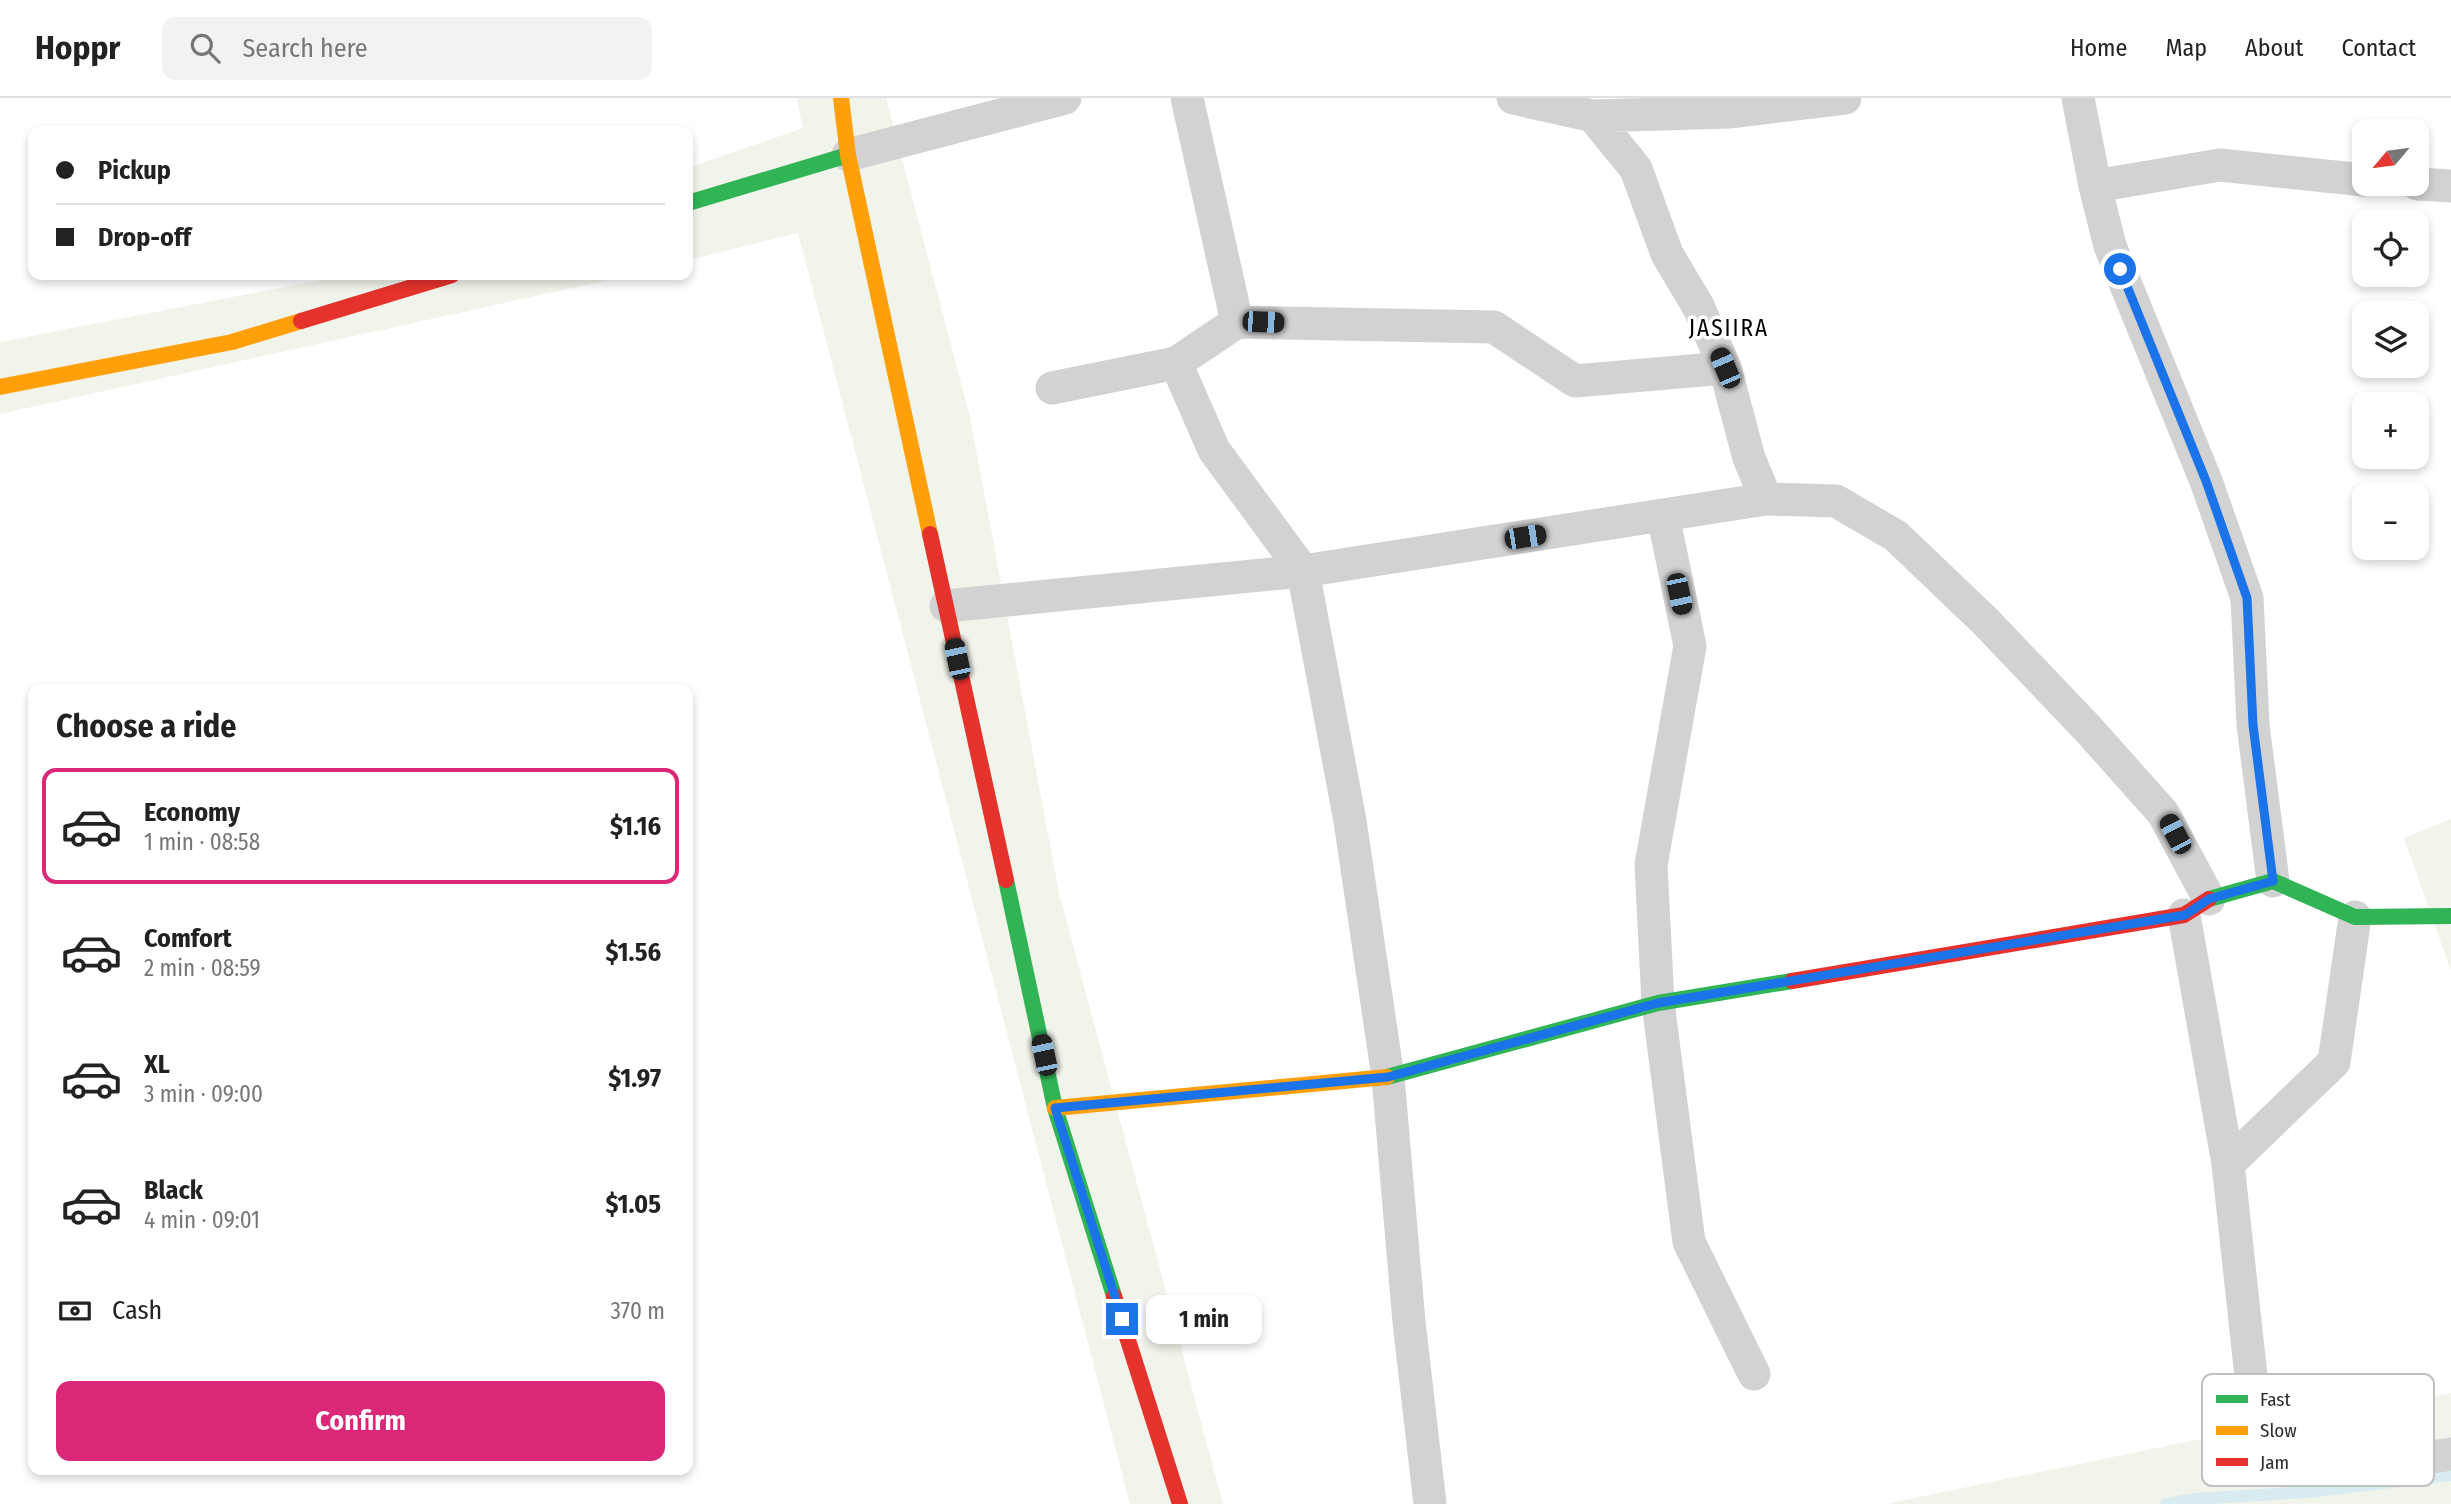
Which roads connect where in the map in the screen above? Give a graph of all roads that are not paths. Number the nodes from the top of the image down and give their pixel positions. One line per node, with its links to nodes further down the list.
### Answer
1 (841, 98): 9 (street)
2 (1065, 98): 9 (street)
3 (1187, 98): 16 (street)
4 (1513, 98): 8 (street)
5 (1845, 98): 7 (street)
6 (2078, 98): 12 (street)
7 (1634, 106): 8 (street)
8 (1593, 116): 18 (street)
9 (848, 155): 14 (street); 24 (street)
10 (2352, 179): 12 (street)
11 (2429, 185): 13 (street)
12 (2095, 186): 25 (street)
13 (2451, 186)
14 (693, 202)
15 (437, 280): 19 (street)
16 (1237, 322): 17 (street); 18 (street)
17 (1177, 363): 20 (street); 23 (street)
18 (1725, 368): 21 (street)
19 (0, 387)
20 (1052, 388)
21 (1766, 499): 22 (street); 26 (street)
22 (1663, 515): 23 (street); 29 (street)
23 (1303, 571): 24 (street); 30 (street)
24 (946, 606): 31 (street)
25 (2273, 881): 26 (street); 28 (street)
26 (2197, 907): 29 (street); 32 (street)
27 (2451, 916): 28 (street)
28 (2355, 917): 32 (street)
29 (1658, 1003): 30 (street); 33 (street)
30 (1388, 1077): 31 (street); 36 (street)
31 (1055, 1108): 35 (street)
32 (2228, 1164): 34 (street)
33 (1754, 1374)
34 (2251, 1374)
35 (1180, 1504)
36 (1430, 1504)

